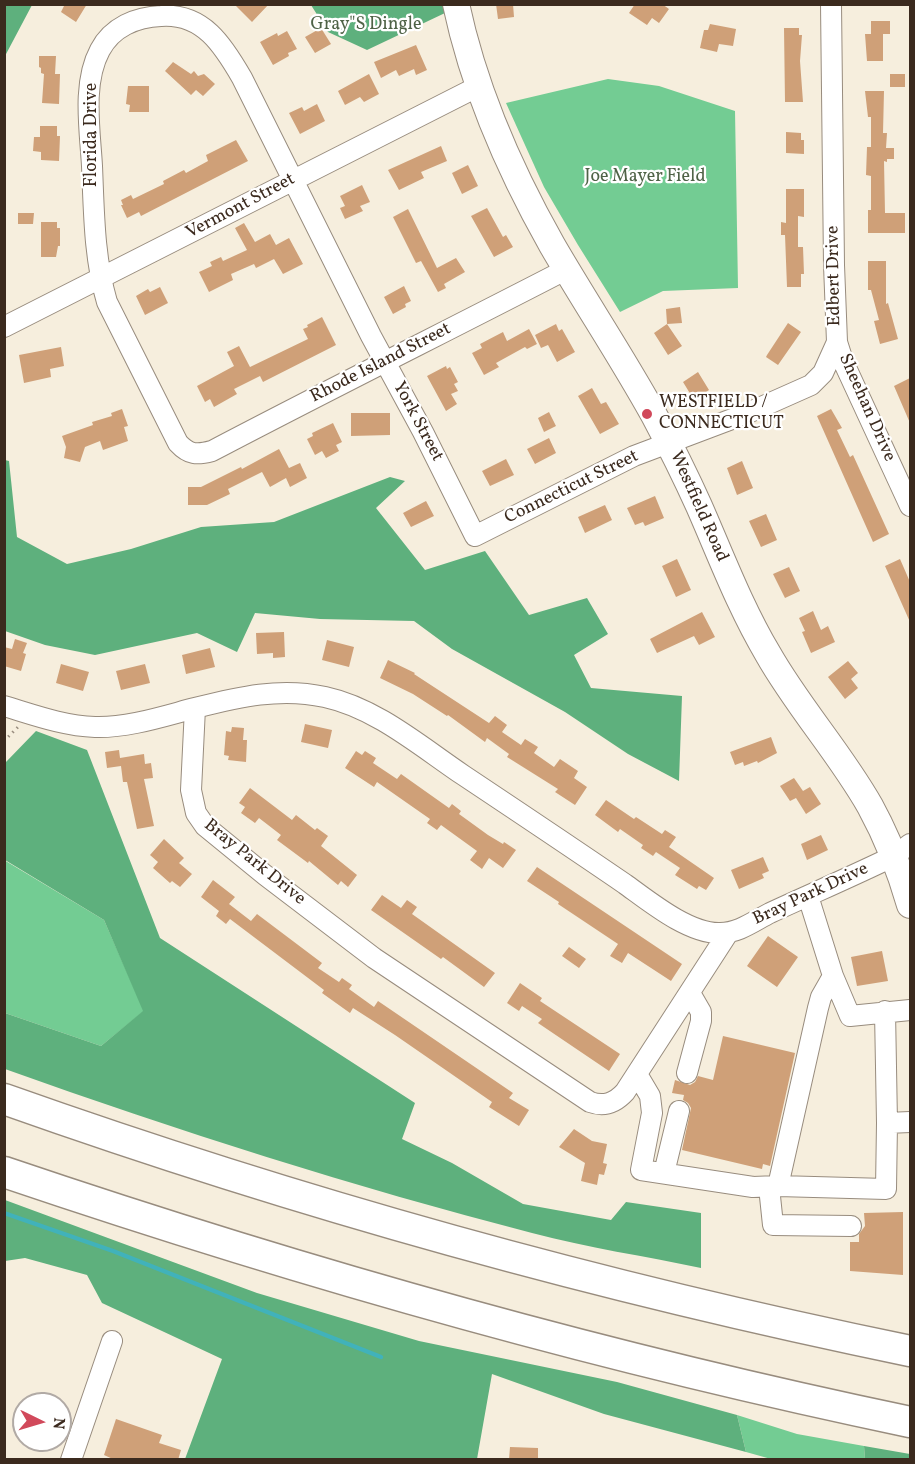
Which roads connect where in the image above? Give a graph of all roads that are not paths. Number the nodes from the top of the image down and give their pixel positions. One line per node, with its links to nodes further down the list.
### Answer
1 (456, 4): 3 (main road, Westfield Road)
2 (831, 4): 8 (street, Edbert Drive)
3 (478, 87): 4 (street, Vermont Street); 5 (main road, Westfield Road)
4 (293, 179): 6 (street, Vermont Street); 6 (street, Florida Drive); 9 (street, York Street)
5 (567, 269): 9 (street, Rhode Island Street); 10 (main road, Westfield Road)
6 (100, 280): 7 (street, Vermont Street); 11 (street, Florida Drive)
7 (4, 327)
8 (837, 342): 10 (street, Edbert Drive); 12 (street, Sheehan Drive)
9 (385, 362): 11 (street, Rhode Island Street); 13 (street, York Street)
10 (669, 444): 13 (street, Connecticut Street); 16 (main road, Westfield Road)
11 (195, 454)
12 (910, 506)
13 (475, 536)
14 (4, 706): 15 (street)
15 (195, 708): 19 (street, Bray Park Drive); 25 (street, Bray Park Drive)
16 (902, 850): 17 (street, Bray Park Drive); 18 (main road, Westfield Road)
17 (808, 896): 19 (street, Bray Park Drive); 20 (street)
18 (910, 905)
19 (728, 933): 21 (street, Bray Park Drive)
20 (833, 976): 23 (street); 32 (street)
21 (690, 993): 24 (street); 25 (street, Bray Park Drive)
22 (910, 1010): 23 (street)
23 (885, 1011): 29 (street)
24 (687, 1073)
25 (637, 1074): 31 (street)
26 (4, 1099): 35 (highway)
27 (679, 1111): 31 (street)
28 (910, 1122): 29 (street)
29 (887, 1124): 32 (street)
30 (4, 1172): 36 (highway)
31 (664, 1173): 32 (street)
32 (773, 1186): 33 (street)
33 (851, 1226)
34 (112, 1341): 37 (street)
35 (910, 1351)
36 (910, 1422)
37 (71, 1460)

